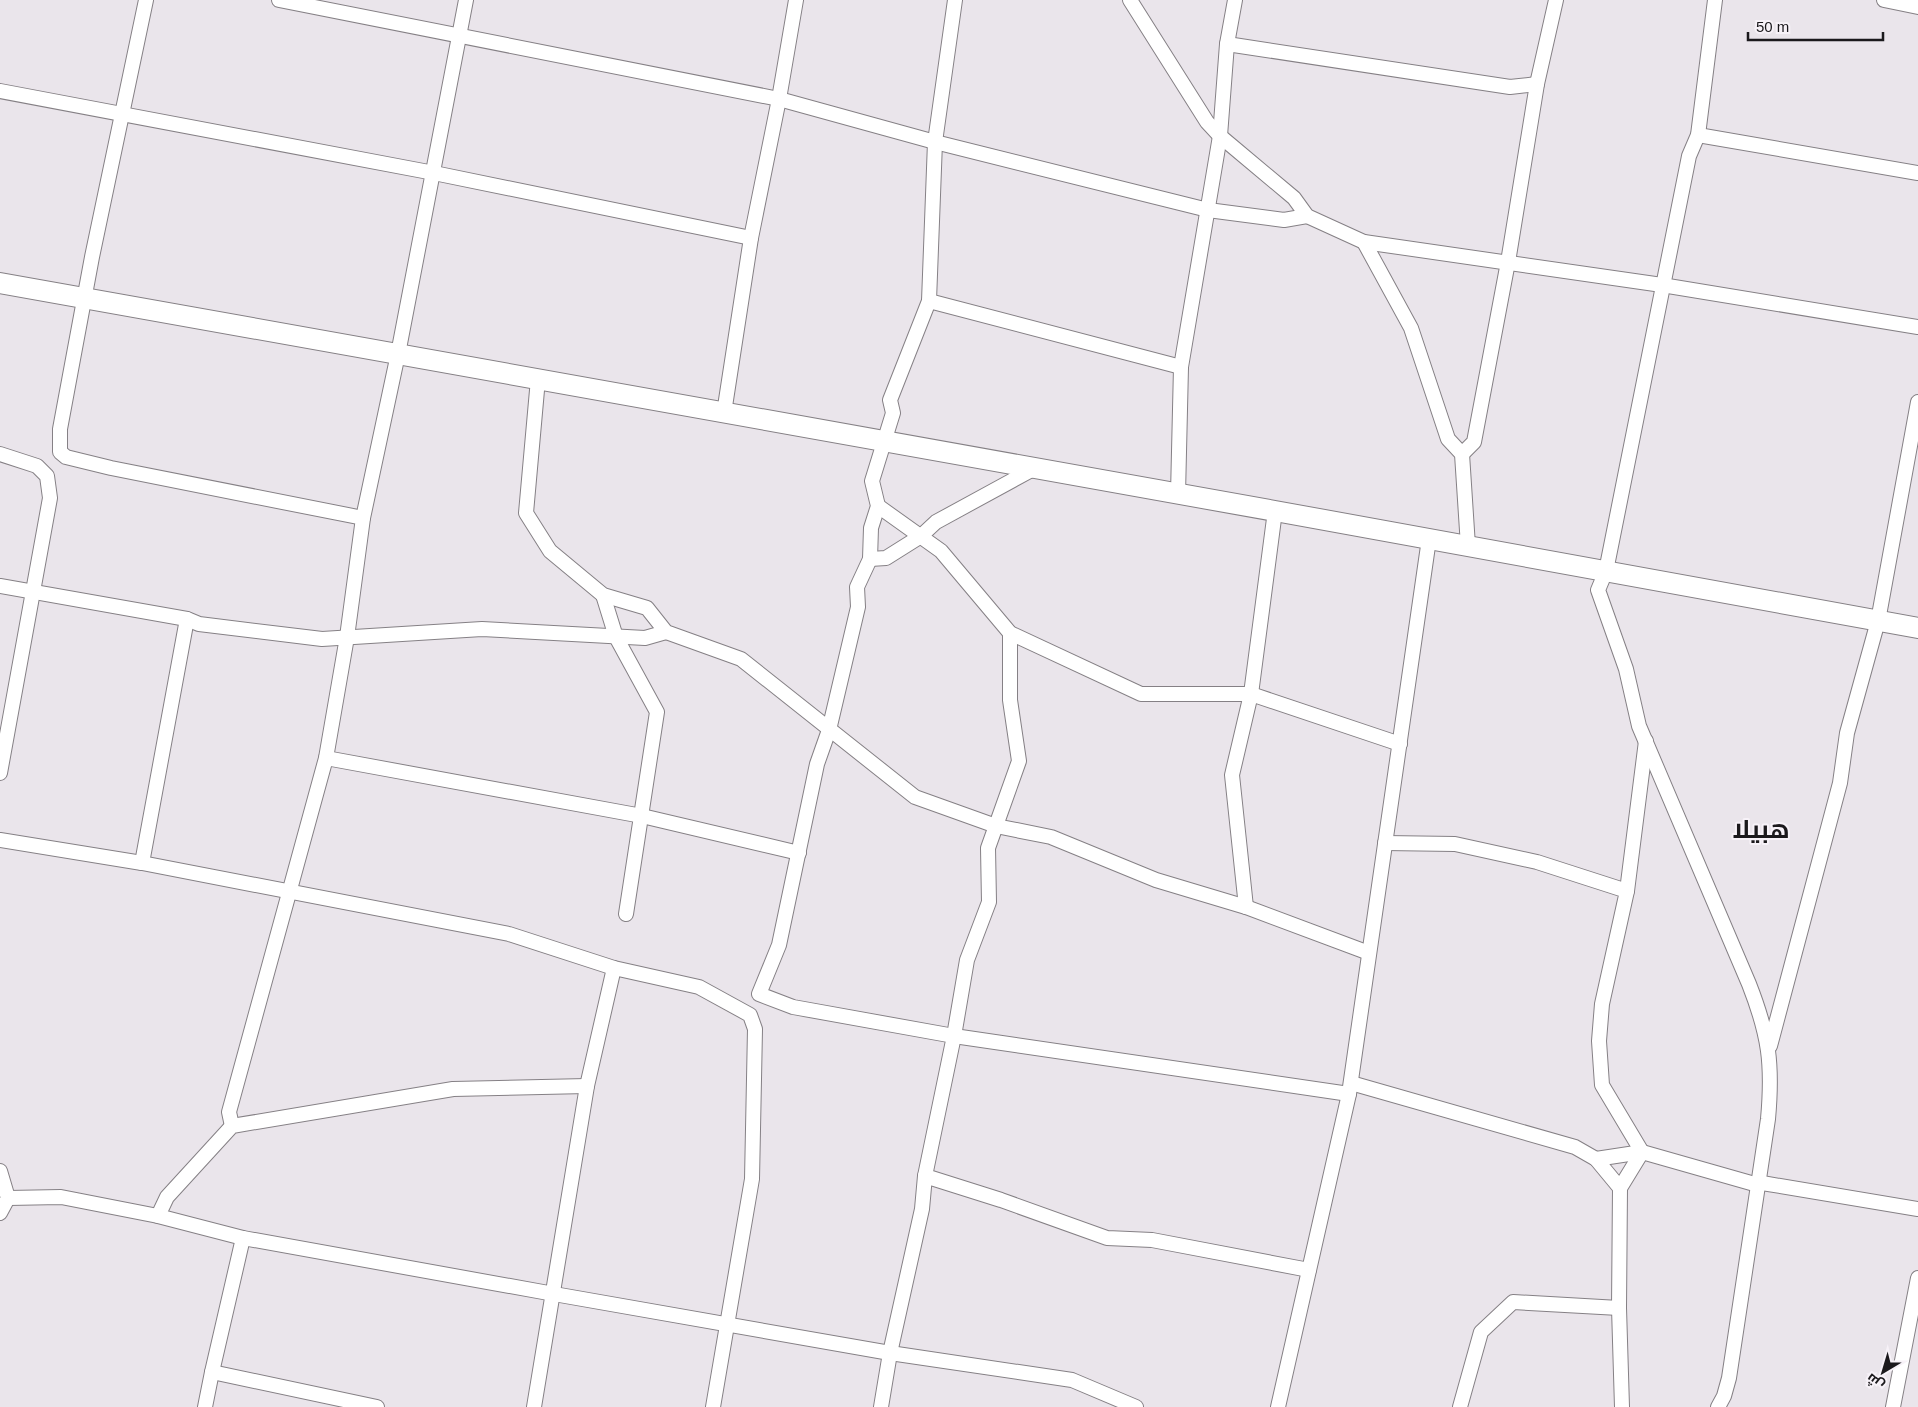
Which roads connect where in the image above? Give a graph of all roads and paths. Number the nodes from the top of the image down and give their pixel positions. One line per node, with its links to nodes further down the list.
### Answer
1 (146, 0): 17 (street)
2 (279, 0): 12 (street)
3 (466, 0): 12 (street)
4 (796, 0): 16 (street)
5 (955, 0): 20 (street)
6 (1130, 0): 19 (street)
7 (1234, 0): 13 (street)
8 (1556, 0): 14 (street)
9 (1715, 0): 18 (street)
10 (1884, 0): 11 (street)
11 (1918, 7)
12 (460, 37): 16 (street); 21 (street)
13 (1227, 44): 14 (street); 19 (street)
14 (1537, 84): 27 (street)
15 (0, 91): 17 (street)
16 (779, 99): 20 (street); 25 (street)
17 (121, 115): 21 (street); 30 (street)
18 (1698, 134): 22 (street); 29 (street)
19 (1220, 136): 23 (street); 24 (street)
20 (936, 142): 23 (street); 31 (street)
21 (434, 173): 25 (street); 33 (street)
22 (1918, 173)
23 (1208, 210): 24 (street); 34 (street)
24 (1307, 216): 26 (street)
25 (751, 238): 37 (street)
26 (1364, 242): 27 (street); 40 (street)
27 (1508, 262): 29 (street); 40 (street)
28 (0, 283): 30 (main road)
29 (1662, 285): 32 (street); 50 (street)
30 (85, 298): 33 (main road); 45 (street)
31 (928, 301): 34 (street); 38 (street)
32 (1918, 327)
33 (398, 354): 35 (main road); 45 (street)
34 (1181, 367): 42 (street)
35 (538, 379): 37 (main road); 53 (street)
36 (1918, 402): 55 (street)
37 (724, 412): 38 (main road)
38 (884, 441): 41 (main road); 43 (street)
39 (0, 454): 52 (street)
40 (1462, 454): 48 (street)
41 (1036, 468): 42 (main road); 46 (street)
42 (1178, 494): 44 (main road)
43 (878, 506): 46 (street); 49 (street)
44 (1275, 511): 47 (main road); 61 (street)
45 (364, 518): 59 (street)
46 (921, 536): 49 (street); 58 (street)
47 (1429, 539): 48 (main road); 64 (street)
48 (1468, 546): 50 (main road)
49 (870, 560): 62 (street)
50 (1606, 571): 55 (main road); 63 (street)
51 (0, 586): 52 (street)
52 (34, 592): 54 (street); 66 (street)
53 (603, 595): 57 (street); 60 (street)
54 (187, 619): 59 (street); 72 (street)
55 (1878, 621): 56 (main road); 80 (street)
56 (1918, 628)
57 (666, 632): 60 (street); 62 (street)
58 (1010, 633): 61 (street); 68 (street)
59 (347, 637): 60 (street); 65 (street)
60 (616, 637): 67 (street)
61 (1251, 694): 64 (street); 75 (street)
62 (829, 730): 68 (street); 71 (street)
63 (1646, 741): 73 (street); 80 (street)
64 (1400, 744): 70 (street)
65 (326, 758): 67 (street); 74 (street)
66 (0, 774)
67 (642, 816): 71 (street); 76 (street)
68 (996, 826): 75 (street); 79 (street)
69 (0, 840): 72 (street)
70 (1385, 843): 73 (street); 77 (street)
71 (799, 853): 79 (street)
72 (142, 863): 74 (street)
73 (1627, 890): 84 (street)
74 (290, 892): 78 (street); 83 (street)
75 (1246, 907): 77 (street)
76 (626, 914)
77 (1369, 954): 82 (street)
78 (614, 968): 81 (street); 99 (street)
79 (954, 1036): 82 (street); 87 (street)
80 (1769, 1050): 88 (street)
81 (587, 1086): 83 (street); 97 (street)
82 (1350, 1089): 85 (street); 95 (street)
83 (232, 1126): 93 (street)
84 (1642, 1152): 85 (street); 88 (street); 89 (street)
85 (1596, 1159): 89 (street)
86 (0, 1171): 90 (street)
87 (926, 1176): 95 (street); 100 (street)
88 (1758, 1185): 91 (street); 111 (street)
89 (1620, 1188): 98 (street)
90 (8, 1198): 92 (street); 93 (street)
91 (1918, 1209)
92 (0, 1213)
93 (158, 1216): 94 (street)
94 (243, 1238): 97 (street); 101 (street)
95 (1309, 1270): 102 (street)
96 (1918, 1278): 112 (street)
97 (554, 1294): 99 (street); 105 (street)
98 (1620, 1308): 109 (street); 110 (street)
99 (728, 1325): 100 (street); 106 (street)
100 (890, 1353): 107 (street); 108 (street)
101 (212, 1372): 103 (street); 104 (street)
102 (1279, 1406)
103 (205, 1407)
104 (377, 1407)
105 (534, 1407)
106 (713, 1407)
107 (881, 1407)
108 (1136, 1407)
109 (1460, 1407)
110 (1622, 1407)
111 (1718, 1407)
112 (1893, 1407)

